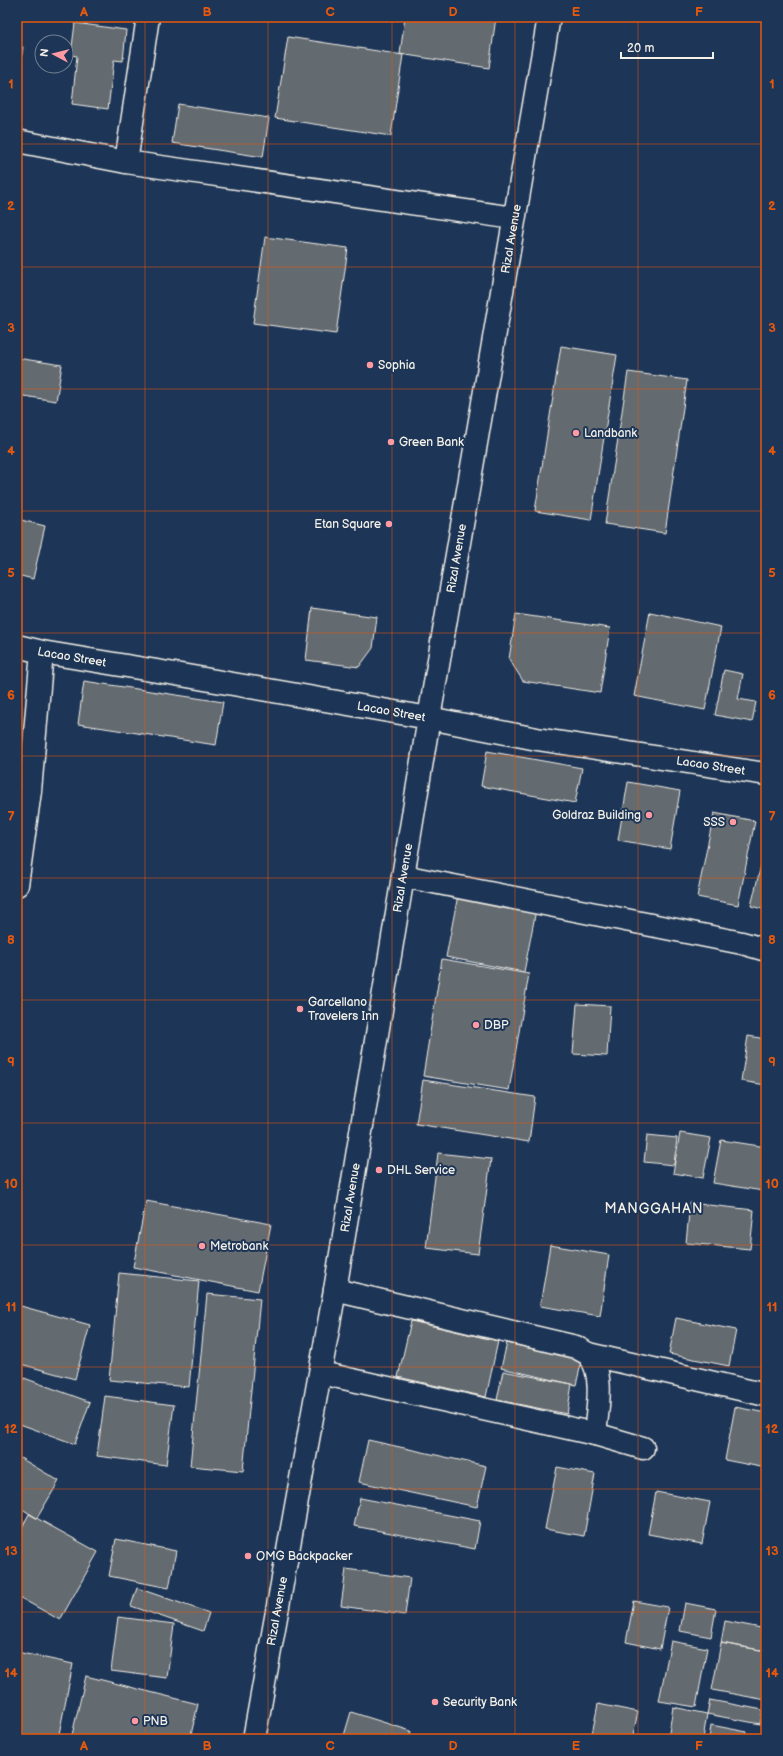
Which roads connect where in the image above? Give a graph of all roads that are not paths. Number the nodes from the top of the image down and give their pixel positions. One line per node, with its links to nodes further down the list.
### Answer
1 (148, 17): 4 (main road)
2 (549, 17): 5 (main road, Rizal Avenue)
3 (17, 141): 4 (main road)
4 (126, 162): 5 (main road)
5 (514, 218): 8 (main road, Rizal Avenue)
6 (17, 646): 7 (main road, Lacao Street)
7 (42, 652): 8 (main road, Lacao Street); 11 (main road)
8 (429, 718): 9 (main road, Lacao Street); 10 (main road, Rizal Avenue)
9 (766, 774)
10 (403, 876): 12 (main road); 13 (main road, Rizal Avenue)
11 (17, 885)
12 (766, 950)
13 (335, 1290): 14 (main road); 15 (main road, Rizal Avenue)
14 (588, 1354): 16 (main road); 17 (main road)
15 (321, 1373): 17 (main road); 19 (main road, Rizal Avenue)
16 (766, 1395)
17 (595, 1434): 18 (main road)
18 (643, 1448)
19 (254, 1739)

